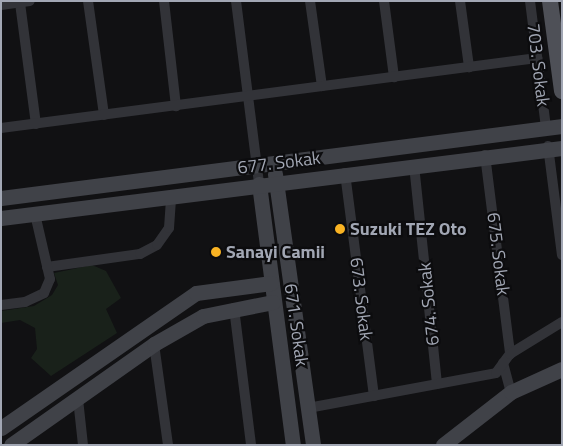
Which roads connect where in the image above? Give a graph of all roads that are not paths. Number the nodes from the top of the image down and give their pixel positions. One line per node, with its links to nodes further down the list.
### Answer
1 (88, 1): 18 (street)
2 (164, 1): 17 (street)
3 (236, 1): 16 (street, 671. Sokak)
4 (310, 1): 14 (street)
5 (384, 1): 13 (street)
6 (460, 1): 12 (street)
7 (530, 1): 11 (street, 703. Sokak)
8 (550, 1): 15 (main road)
9 (25, 2): 10 (street); 19 (street)
10 (1, 5)
11 (537, 58): 12 (street); 22 (street, 703. Sokak)
12 (469, 67): 13 (street)
13 (394, 77): 14 (street)
14 (322, 86): 16 (street)
15 (562, 91)
16 (248, 96): 17 (street); 26 (street, 671. Sokak)
17 (176, 106): 18 (street)
18 (104, 115): 19 (street)
19 (36, 124): 21 (street)
20 (562, 126): 22 (street, 677. Sokak)
21 (1, 128)
22 (546, 128): 25 (street, 677. Sokak)
23 (555, 147): 24 (street, 677. Sokak); 35 (street)
24 (485, 154): 27 (street, 677. Sokak); 43 (street, 675. Sokak)
25 (274, 163): 26 (street, 677. Sokak); 29 (street, 671. Sokak)
26 (257, 165): 30 (street, 671. Sokak); 32 (street, 677. Sokak)
27 (414, 165): 28 (street, 677. Sokak); 46 (street, 674. Sokak)
28 (345, 173): 29 (street, 677. Sokak); 48 (street, 673. Sokak)
29 (276, 183): 30 (street, 677. Sokak); 50 (street, 671. Sokak)
30 (259, 184): 31 (street, 677. Sokak); 37 (street, 671. Sokak)
31 (171, 196): 33 (street, 677. Sokak); 36 (street)
32 (1, 198)
33 (35, 214): 34 (street, 677. Sokak); 36 (street)
34 (1, 218)
35 (562, 255)
36 (47, 267): 39 (street)
37 (271, 283): 38 (street, 671. Sokak); 51 (street)
38 (273, 302): 40 (street); 56 (street, 671. Sokak)
39 (1, 305)
40 (234, 308): 42 (street); 55 (street)
41 (562, 322): 43 (street)
42 (154, 344): 49 (street); 54 (street)
43 (510, 354): 44 (street)
44 (503, 363): 46 (street); 47 (street)
45 (562, 369): 47 (street)
46 (437, 384): 48 (street)
47 (511, 392): 58 (street)
48 (374, 396): 50 (street)
49 (78, 399): 52 (street); 53 (street)
50 (308, 408): 57 (street, 671. Sokak)
51 (1, 428)
52 (11, 445)
53 (83, 445)
54 (168, 445)
55 (251, 445)
56 (293, 445)
57 (313, 445)
58 (443, 445)

